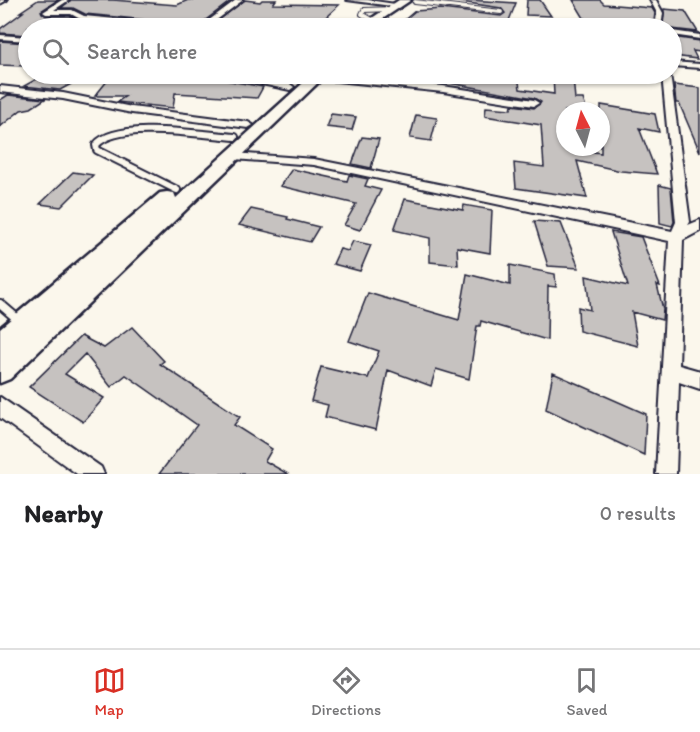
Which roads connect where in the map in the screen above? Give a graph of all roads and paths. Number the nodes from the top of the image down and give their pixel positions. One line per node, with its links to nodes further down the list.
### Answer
1 (66, 0): 7 (street)
2 (240, 0): 8 (street)
3 (350, 0): 5 (street)
4 (652, 0): 11 (street)
5 (406, 3): 6 (lane); 9 (highway); 10 (highway)
6 (501, 12)
7 (82, 18)
8 (216, 18)
9 (384, 18)
10 (384, 18)
11 (659, 18)
12 (682, 34): 14 (street)
13 (0, 37): 15 (street)
14 (700, 37)
15 (18, 38)
16 (682, 65): 17 (street)
17 (700, 66)
18 (273, 84): 23 (street)
19 (296, 84): 23 (highway)
20 (304, 84): 26 (highway)
21 (400, 84): 25 (street)
22 (667, 84): 29 (street)
23 (290, 87): 26 (highway)
24 (0, 89): 26 (street)
25 (534, 103)
26 (239, 139): 27 (highway); 27 (lane); 29 (street); 33 (highway)
27 (177, 190): 31 (highway)
28 (700, 225): 29 (street)
29 (676, 237): 34 (street)
30 (0, 304): 31 (lane)
31 (23, 324): 32 (highway)
32 (0, 344)
33 (0, 370)
34 (671, 371): 35 (street); 38 (street)
35 (700, 380)
36 (0, 406): 37 (street)
37 (93, 474)
38 (666, 474)

